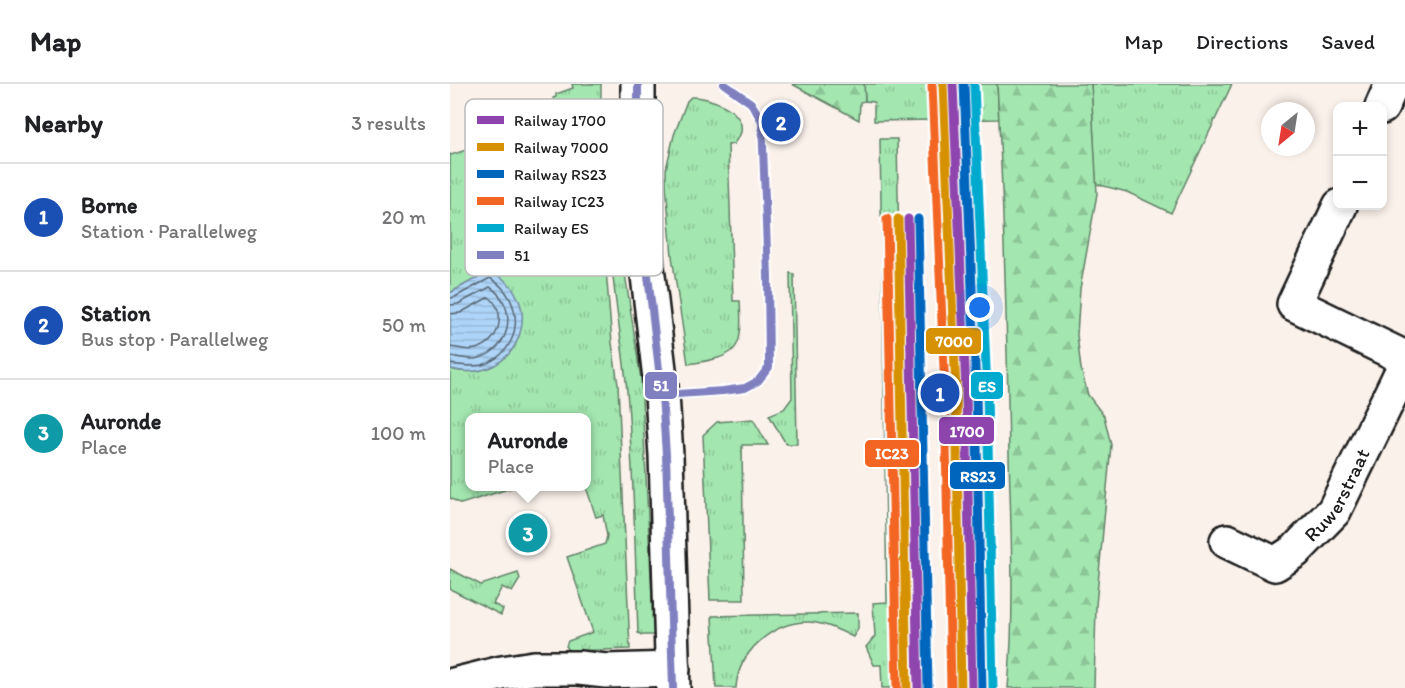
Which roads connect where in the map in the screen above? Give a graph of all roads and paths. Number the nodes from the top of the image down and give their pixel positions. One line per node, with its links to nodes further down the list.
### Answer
1 (655, 84): 3 (street)
2 (1392, 84): 4 (street)
3 (653, 99)
4 (1385, 102)
5 (1338, 210): 7 (street)
6 (648, 276): 10 (street)
7 (1405, 358)
8 (1405, 365): 9 (street, Ruwerstraat)
9 (1227, 541)
10 (673, 678): 11 (street)
11 (450, 686)

